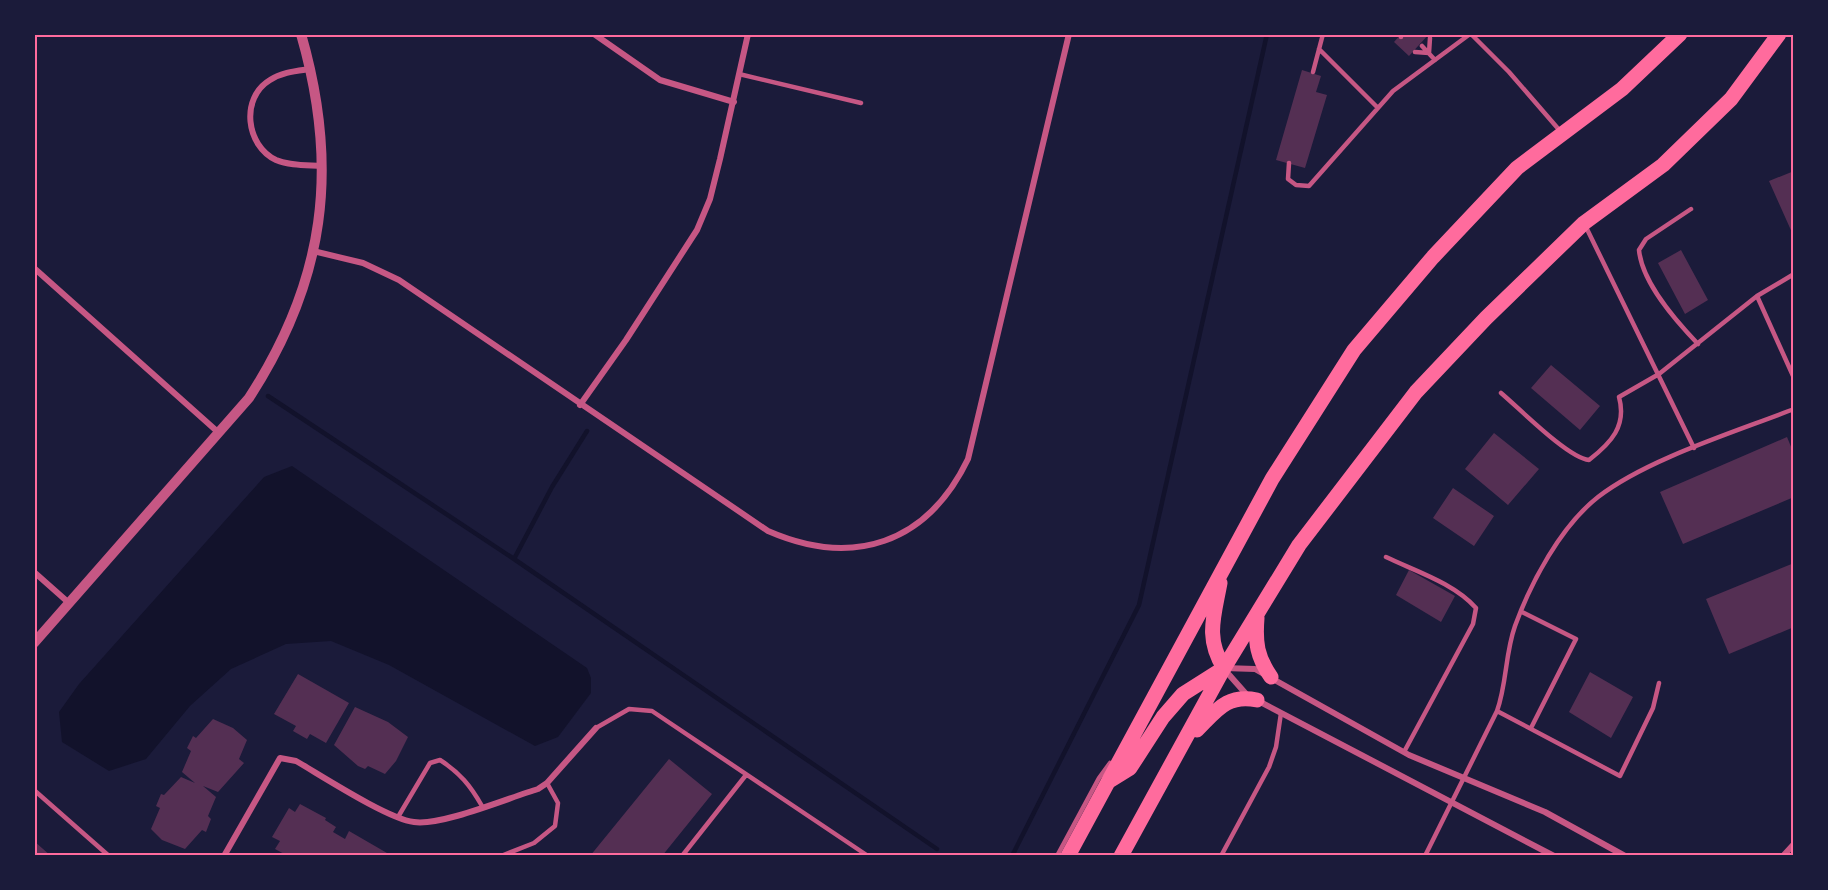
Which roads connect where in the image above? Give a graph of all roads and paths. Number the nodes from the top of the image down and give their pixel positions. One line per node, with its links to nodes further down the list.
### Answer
1 (301, 34): 15 (street)
2 (594, 34): 18 (street)
3 (748, 34): 17 (street)
4 (1069, 34): 34 (street)
5 (1471, 34): 14 (lane); 21 (lane)
6 (1680, 34): 21 (main road)
7 (1779, 34): 25 (main road)
8 (1323, 35): 11 (lane)
9 (1430, 38): 13 (lane)
10 (1422, 46): 13 (lane)
11 (1319, 49): 16 (lane); 20 (lane)
12 (1415, 52): 13 (lane)
13 (1429, 53): 14 (lane)
14 (1436, 60): 20 (lane)
15 (311, 69): 23 (street); 23 (street)
16 (1313, 72)
17 (739, 74): 18 (street); 19 (lane)
18 (734, 102): 34 (street)
19 (861, 103)
20 (1377, 107): 22 (lane)
21 (1563, 134): 40 (main road)
22 (1289, 163)
23 (322, 166): 26 (street)
24 (1691, 209): 30 (lane)
25 (1584, 223): 31 (lane); 43 (main road)
26 (313, 252): 34 (street); 36 (street)
27 (34, 268): 36 (street)
28 (1794, 274): 29 (lane)
29 (1757, 296): 30 (lane); 32 (lane)
30 (1698, 344): 31 (lane)
31 (1659, 374): 33 (lane); 37 (lane)
32 (1794, 378)
33 (1501, 393)
34 (580, 405)
35 (1794, 409): 37 (lane)
36 (220, 433): 41 (street)
37 (1694, 448): 42 (lane)
38 (1386, 557): 55 (lane)
39 (34, 572): 41 (street)
40 (1222, 572): 45 (main road); 53 (main road)
41 (70, 603): 44 (street)
42 (1522, 612): 49 (lane); 52 (lane)
43 (1258, 613): 45 (main road); 46 (main road)
44 (34, 643)
45 (1224, 668): 46 (street); 48 (street); 54 (main road); 58 (main road)
46 (1270, 677): 55 (street)
47 (1659, 683): 52 (lane)
48 (1257, 700): 50 (street); 54 (main road)
49 (1497, 711): 52 (lane); 57 (lane)
50 (1281, 713): 61 (street); 73 (lane)
51 (596, 728): 56 (lane); 59 (street)
52 (1531, 728)
53 (1134, 733): 58 (main road); 70 (lane)
54 (1182, 744): 72 (main road)
55 (1404, 752): 57 (street)
56 (746, 774): 68 (lane); 69 (lane)
57 (1463, 780): 61 (lane); 76 (street)
58 (1108, 781): 71 (main road)
59 (547, 783): 62 (street); 67 (lane)
60 (34, 790): 65 (lane)
61 (1453, 802): 74 (lane); 75 (street)
62 (482, 806): 63 (street); 63 (lane)
63 (398, 817): 66 (street)
64 (1794, 844): 77 (street)
65 (109, 855)
66 (224, 855)
67 (501, 855)
68 (682, 855)
69 (868, 855)
70 (1057, 855)
71 (1068, 855)
72 (1121, 855)
73 (1221, 855)
74 (1425, 855)
75 (1554, 855)
76 (1624, 855)
77 (1782, 855)

